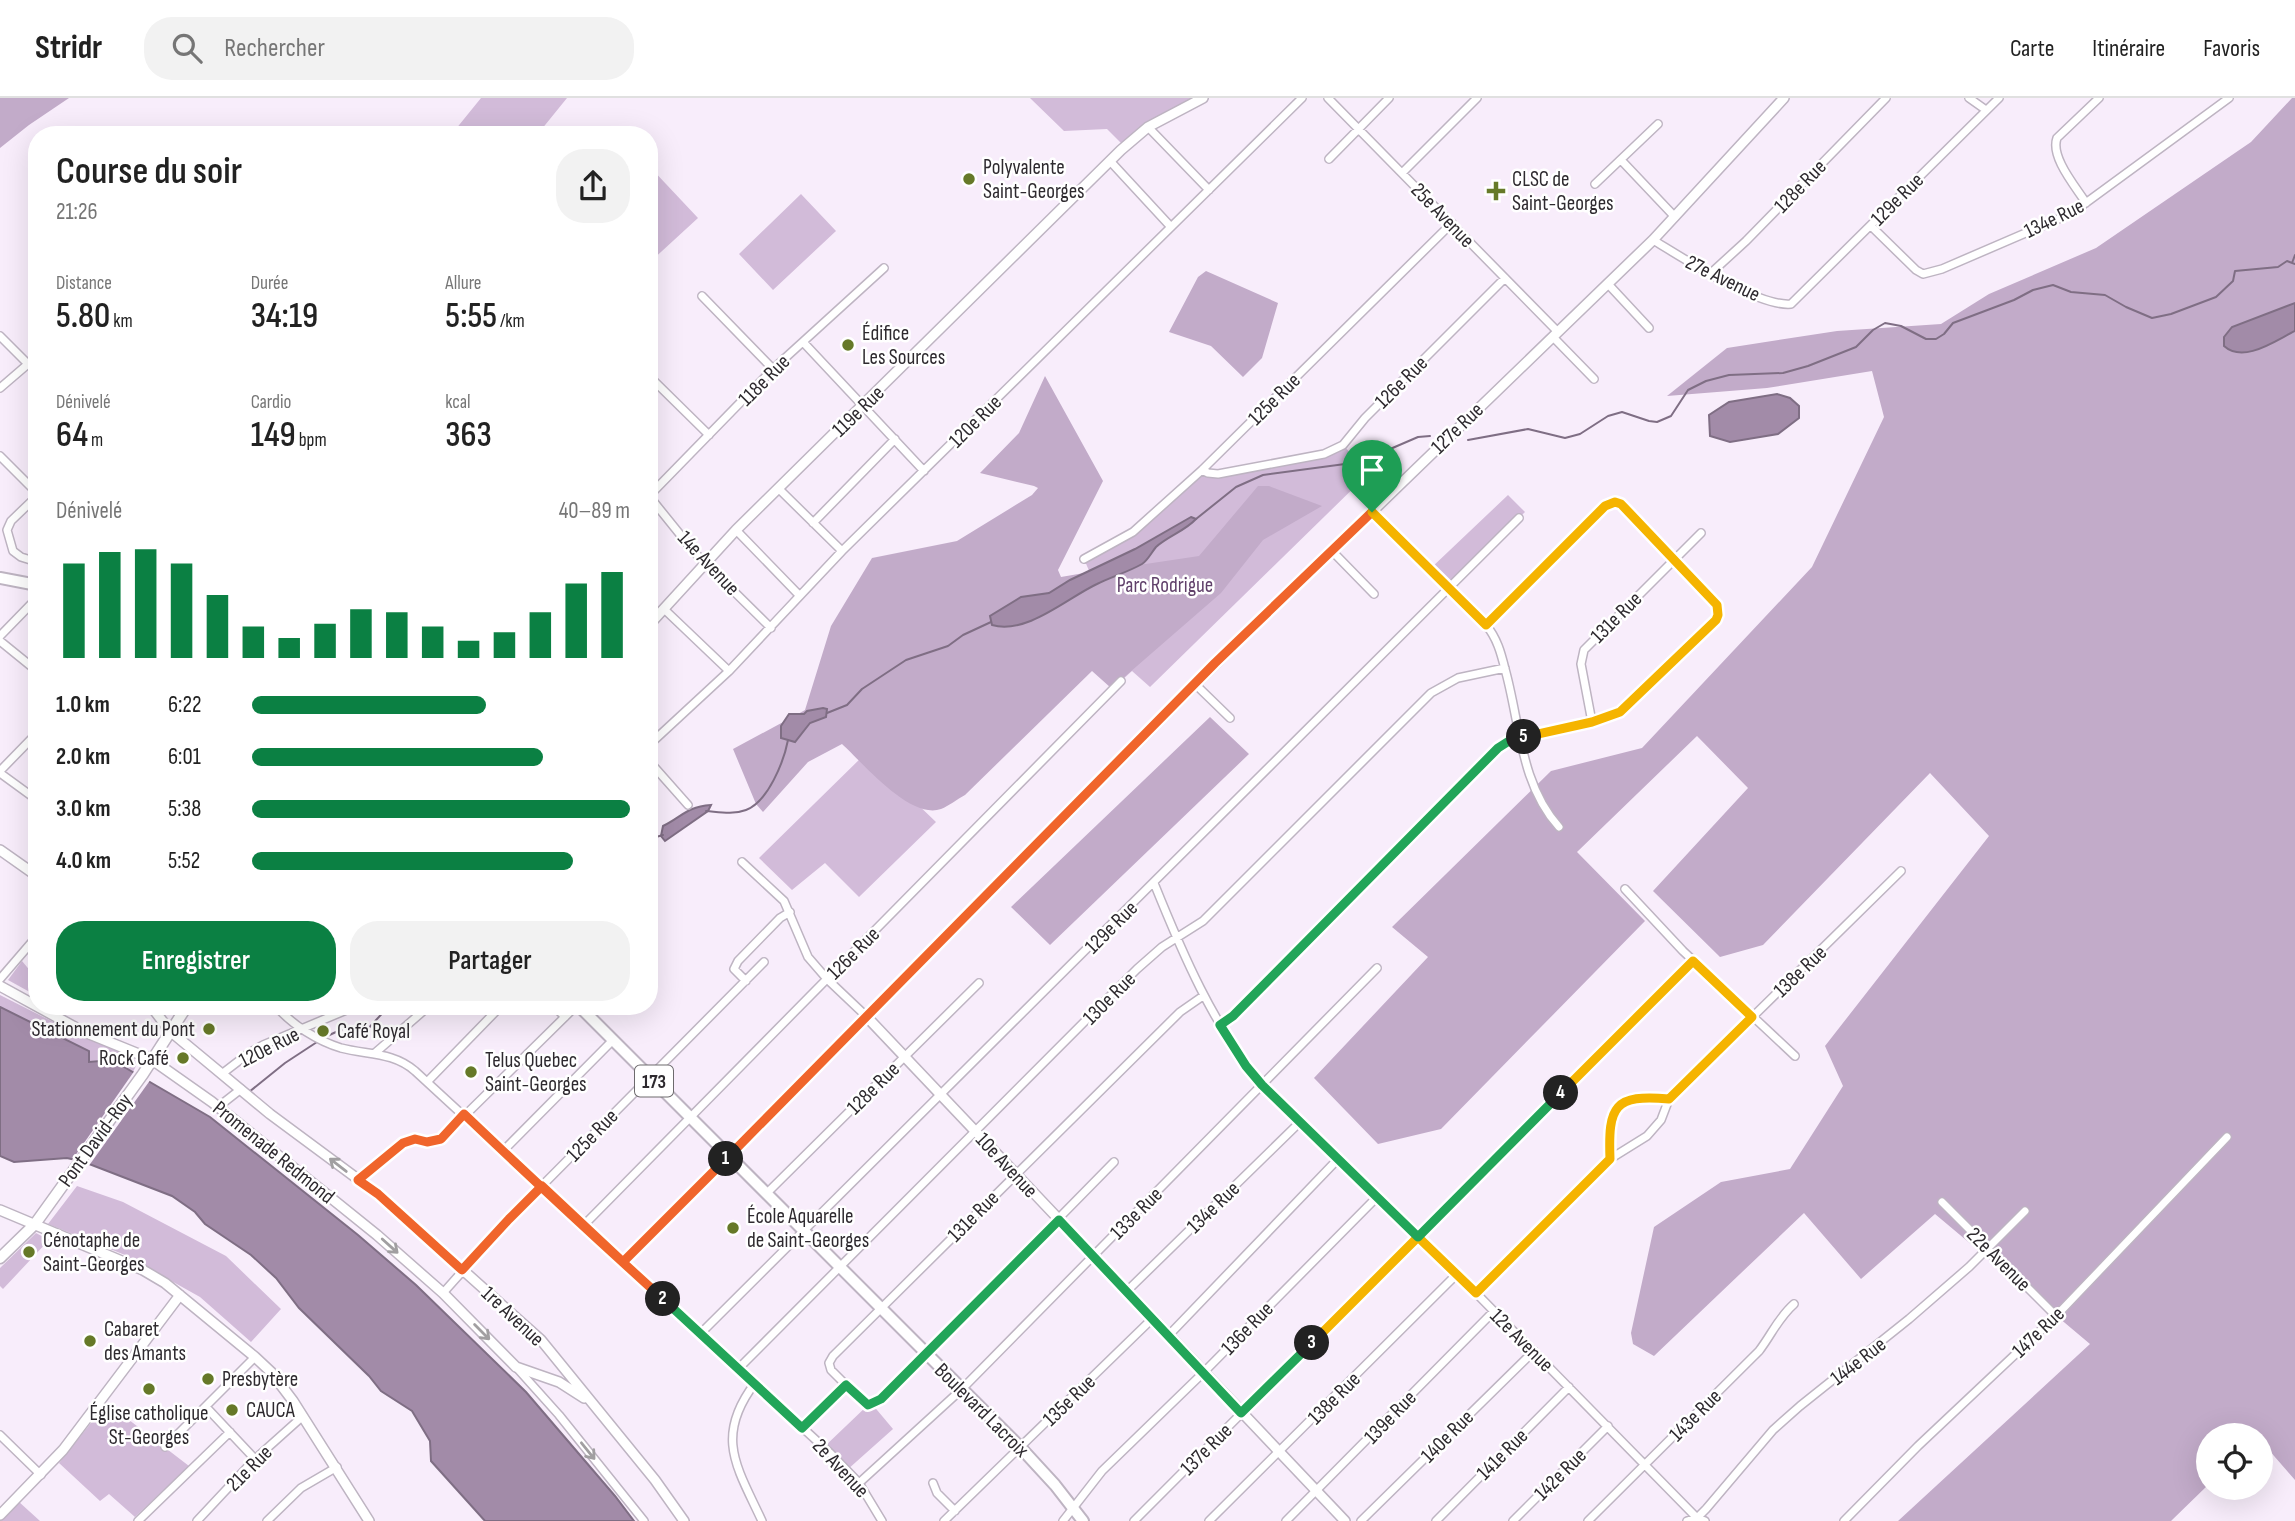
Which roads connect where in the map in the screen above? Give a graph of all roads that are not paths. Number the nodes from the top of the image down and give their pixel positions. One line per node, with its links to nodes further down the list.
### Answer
1 (1203, 98): 14 (street, 119e Rue)
2 (1301, 98): 21 (street, 120e Rue)
3 (1328, 98): 15 (street, 25e Avenue)
4 (1390, 98): 15 (street)
5 (1477, 98): 19 (street)
6 (1784, 98): 23 (street, 127e Rue)
7 (1886, 98): 29 (street, 128e Rue)
8 (1969, 98): 12 (street)
9 (1999, 98): 12 (street, 129e Rue)
10 (2099, 98): 22 (street)
11 (2229, 98): 22 (street, 134e Rue)
12 (1986, 110): 25 (street, 129e Rue)
13 (1658, 124): 17 (street)
14 (1148, 127): 18 (street, 119e Rue); 21 (street)
15 (1359, 129): 16 (street); 19 (street, 25e Avenue)
16 (1329, 159)
17 (1621, 160): 20 (street); 23 (street)
18 (1110, 161): 26 (street); 44 (street, 119e Rue)
19 (1402, 173): 24 (street, 25e Avenue)
20 (1595, 184)
21 (1209, 190): 26 (street, 120e Rue)
22 (2086, 203): 25 (street, 134e Rue)
23 (1675, 217): 27 (street, 127e Rue)
24 (1452, 223): 30 (street, 25e Avenue); 48 (street, 125e Rue)
25 (1871, 226): 33 (street, 129e Rue)
26 (1171, 227): 49 (street, 120e Rue)
27 (1653, 240): 29 (street, 27e Avenue); 31 (street, 127e Rue)
28 (884, 268): 37 (street, 118e Rue)
29 (1711, 273): 33 (street, 27e Avenue)
30 (1505, 278): 35 (street, 25e Avenue); 48 (street, 126e Rue)
31 (1608, 284): 34 (street); 35 (street, 127e Rue)
32 (702, 296): 40 (street)
33 (1796, 300)
34 (1649, 328)
35 (1555, 334): 41 (street, 25e Avenue); 55 (street, 127e Rue)
36 (0, 336): 38 (street)
37 (803, 342): 40 (street, 118e Rue); 44 (street)
38 (28, 360)
39 (28, 367): 43 (street)
40 (773, 369): 45 (street, 118e Rue)
41 (1594, 379)
42 (658, 385): 45 (street)
43 (0, 388)
44 (863, 405): 46 (street); 52 (street, 119e Rue)
45 (709, 435): 51 (street, 118e Rue)
46 (895, 439): 49 (street); 57 (street)
47 (0, 456): 50 (street)
48 (1202, 470): 63 (street, 125e Rue)
49 (924, 471): 60 (street, 120e Rue)
50 (28, 485)
51 (658, 487)
52 (779, 489): 57 (street); 58 (street, 119e Rue)
53 (28, 503): 62 (street)
54 (658, 507): 65 (street, 14e Avenue)
55 (1372, 512): 61 (street, 127e Rue); 68 (street)
56 (1519, 518): 68 (street, 129e Rue)
57 (813, 523): 60 (street)
58 (736, 530): 65 (street, 119e Rue); 70 (street)
59 (1701, 533): 64 (street, 131e Rue)
60 (842, 551): 70 (street, 120e Rue)
61 (1332, 551): 69 (street); 81 (street, 127e Rue)
62 (28, 559)
63 (1084, 559)
64 (1675, 559): 74 (street); 83 (street, 131e Rue); 83 (street)
65 (706, 563): 72 (street, 119e Rue); 75 (street, 14e Avenue)
66 (0, 578): 67 (main road)
67 (28, 583)
68 (1448, 588): 74 (street); 96 (street, 129e Rue)
69 (1374, 594)
70 (799, 595): 75 (street, 120e Rue)
71 (28, 608): 76 (street)
72 (664, 609): 73 (street, 119e Rue); 79 (street)
73 (658, 615)
74 (1486, 625): 78 (street)
75 (771, 628): 79 (street, 120e Rue)
76 (0, 638): 77 (street)
77 (28, 663)
78 (1505, 668): 85 (street); 99 (street, 130e Rue)
79 (729, 671): 84 (street, 120e Rue)
80 (1121, 681): 105 (street, 126e Rue)
81 (1195, 684): 82 (street); 120 (street, 127e Rue)
82 (1230, 718)
83 (1592, 722): 85 (street)
84 (658, 737)
85 (1521, 738): 91 (street); 123 (street)
86 (28, 742): 88 (street)
87 (658, 771): 90 (street)
88 (0, 772): 89 (street)
89 (28, 793)
90 (688, 805)
91 (1559, 827)
92 (0, 850): 94 (street)
93 (742, 862): 98 (street, 10e Avenue)
94 (28, 870)
95 (1901, 871): 122 (street, 138e Rue)
96 (1154, 884): 99 (street, 12e Avenue); 136 (street, 129e Rue)
97 (1625, 889): 101 (street)
98 (790, 912): 105 (street, 10e Avenue); 106 (street)
99 (1177, 939): 109 (street, 12e Avenue); 142 (street, 130e Rue)
100 (28, 946): 104 (street)
101 (1693, 961): 122 (street); 161 (street, 137e Rue)
102 (765, 962): 106 (street, 125e Rue)
103 (1377, 968): 134 (street, 133e Rue)
104 (0, 979)
105 (827, 979): 120 (street, 10e Avenue); 140 (street, 126e Rue)
106 (746, 981): 132 (street, 125e Rue)
107 (979, 983): 129 (street, 128e Rue)
108 (0, 985): 110 (street, Promenade Redmond)
109 (1203, 996): 123 (street, 12e Avenue); 149 (street, 131e Rue)
110 (28, 1001)
111 (53, 1015): 130 (street, Promenade Redmond)
112 (157, 1015): 125 (street, 1re Avenue)
113 (181, 1015): 125 (main road, Pont David-Roy)
114 (285, 1015): 124 (street, 2e Avenue)
115 (336, 1015): 124 (street, 120e Rue)
116 (419, 1015): 127 (street)
117 (493, 1015): 133 (street)
118 (567, 1015): 121 (street)
119 (587, 1015): 126 (main road, Boulevard Lacroix / 173)
120 (866, 1016): 129 (street, 10e Avenue); 145 (street, 127e Rue)
121 (565, 1017): 139 (street)
122 (1752, 1017): 128 (street); 137 (street, 138e Rue)
123 (1220, 1025): 134 (street, 12e Avenue)
124 (305, 1029): 127 (street, 2e Avenue); 131 (street, 120e Rue)
125 (170, 1031): 130 (main road, Pont David-Roy); 131 (street, 1re Avenue)
126 (613, 1040): 132 (main road, Boulevard Lacroix / 173); 144 (street)
127 (375, 1053): 133 (street, 2e Avenue)
128 (1795, 1056)
129 (905, 1057): 136 (street, 10e Avenue); 152 (street, 128e Rue)
130 (152, 1059): 138 (street, Promenade Redmond); 158 (main road, Pont David-Roy)
131 (223, 1073): 135 (street, 1re Avenue)
132 (650, 1077): 140 (main road, Boulevard Lacroix / 173); 151 (street, 125e Rue)
133 (428, 1082): 139 (street, 2e Avenue)
134 (1262, 1085): 141 (street, 12e Avenue); 163 (street, 133e Rue)
135 (241, 1089): 138 (street, 120e Rue); 150 (street, 1re Avenue, one-way to 135)
136 (941, 1095): 142 (street, 10e Avenue); 160 (street, 129e Rue)
137 (1669, 1099): 146 (street, 138e Rue); 146 (street)
138 (218, 1107): 170 (street, Promenade Redmond, one-way to 170)
139 (464, 1114): 144 (street, 2e Avenue); 150 (street)
140 (691, 1117): 145 (main road, Boulevard Lacroix / 173); 159 (street, 126e Rue)
141 (1299, 1122): 147 (street, 12e Avenue); 169 (street, 134e Rue)
142 (976, 1132): 149 (street, 10e Avenue); 166 (street, 130e Rue)
143 (2227, 1137): 176 (street, 147e Rue)
144 (503, 1151): 151 (street, 2e Avenue)
145 (730, 1156): 152 (main road, Boulevard Lacroix / 173); 165 (street, 127e Rue)
146 (1610, 1159): 171 (street, 138e Rue)
147 (1337, 1160): 153 (street, 12e Avenue); 179 (street)
148 (1114, 1162): 157 (street)
149 (1014, 1175): 157 (street, 10e Avenue); 174 (street, 131e Rue)
150 (358, 1180): 167 (street, 1re Avenue)
151 (542, 1186): 159 (street, 2e Avenue); 167 (street, 125e Rue)
152 (767, 1193): 160 (main road, Boulevard Lacroix / 173)
153 (1376, 1198): 161 (street, 12e Avenue); 186 (street, 136e Rue)
154 (1942, 1202): 162 (street, 22e Avenue)
155 (0, 1210): 158 (street)
156 (2025, 1210): 162 (street, 144e Rue)
157 (1059, 1220): 163 (street, 10e Avenue); 181 (street)
158 (35, 1224): 164 (main road, Pont David-Roy); 172 (street)
159 (584, 1225): 165 (street, 2e Avenue)
160 (804, 1231): 166 (main road, Boulevard Lacroix / 173); 178 (street, 129e Rue)
161 (1418, 1237): 168 (street, 12e Avenue); 194 (street, 137e Rue)
162 (1989, 1248): 176 (street, 22e Avenue); 213 (street, 144e Rue)
163 (1094, 1256): 169 (street, 10e Avenue); 191 (street, 133e Rue)
164 (0, 1258)
165 (623, 1262): 178 (street, 2e Avenue)
166 (840, 1267): 174 (main road, Boulevard Lacroix / 173); 185 (street, 130e Rue)
167 (462, 1270): 170 (street, 125e Rue); 182 (street, 1re Avenue)
168 (1457, 1274): 171 (street, 12e Avenue); 202 (street, 138e Rue)
169 (1127, 1291): 177 (street, 10e Avenue)
170 (443, 1293): 184 (street, Promenade Redmond, one-way to 184)
171 (1476, 1293): 175 (street, 12e Avenue)
172 (180, 1295): 183 (street); 206 (street)
173 (1794, 1304): 204 (street, 143e Rue)
174 (882, 1309): 181 (main road, Boulevard Lacroix / 173); 189 (street, 131e Rue)
175 (1494, 1311): 180 (street, 12e Avenue); 209 (street, 139e Rue)
176 (2056, 1316): 234 (street, 147e Rue)
177 (1153, 1318): 179 (street, 10e Avenue); 201 (street, 135e Rue)
178 (700, 1334): 185 (street, 2e Avenue)
179 (1169, 1335): 186 (street, 10e Avenue)
180 (1534, 1351): 190 (street, 12e Avenue); 229 (street, 140e Rue)
181 (926, 1353): 189 (street); 191 (main road, Boulevard Lacroix / 173)
182 (554, 1356): 187 (street); 193 (street, 1re Avenue)
183 (255, 1357): 192 (street); 195 (street)
184 (516, 1367): 187 (street, Promenade Redmond); 218 (street, Promenade Redmond, one-way to 218)
185 (739, 1368): 188 (street, 2e Avenue)
186 (1204, 1372): 194 (street, 10e Avenue); 210 (street, 136e Rue)
187 (542, 1377): 193 (street, Promenade Redmond)
188 (755, 1383): 197 (street, 2e Avenue); 220 (street)
189 (846, 1385): 197 (street)
190 (1569, 1387): 196 (street, 12e Avenue); 230 (street, 141e Rue)
191 (962, 1389): 201 (main road, Boulevard Lacroix / 173); 207 (street, 133e Rue)
192 (205, 1407): 198 (street); 200 (street)
193 (597, 1408): 219 (street, 1re Avenue)
194 (1241, 1413): 202 (street, 10e Avenue); 225 (street, 137e Rue)
195 (303, 1416): 203 (street, 21e Rue); 205 (street)
196 (1608, 1426): 204 (street, 12e Avenue); 231 (street, 142e Rue)
197 (802, 1428): 207 (street, 2e Avenue)
198 (230, 1432): 203 (street); 214 (street)
199 (0, 1435): 206 (street)
200 (165, 1447)
201 (1021, 1448): 210 (main road, Boulevard Lacroix / 173); 211 (street, 135e Rue)
202 (1279, 1453): 209 (street, 10e Avenue); 226 (street, 138e Rue)
203 (256, 1460): 215 (street, 21e Rue)
204 (1645, 1465): 213 (street, 12e Avenue); 232 (street, 143e Rue)
205 (337, 1467): 216 (street); 217 (street)
206 (41, 1475): 212 (street)
207 (859, 1483): 221 (street, 2e Avenue)
208 (933, 1483): 211 (street)
209 (1318, 1491): 227 (street, 139e Rue); 228 (street, 10e Avenue)
210 (1073, 1506): 223 (street, 136e Rue); 224 (main road, Boulevard Lacroix / 173)
211 (955, 1511): 222 (street, 135e Rue)
212 (0, 1516)
213 (1699, 1520): 233 (street, 144e Rue)
214 (138, 1521)
215 (197, 1521)
216 (267, 1521)
217 (369, 1521)
218 (644, 1521)
219 (684, 1521)
220 (762, 1521)
221 (882, 1521)
222 (944, 1521)
223 (1063, 1521)
224 (1083, 1521)
225 (1134, 1521)
226 (1209, 1521)
227 (1286, 1521)
228 (1345, 1521)
229 (1361, 1521)
230 (1436, 1521)
231 (1513, 1521)
232 (1588, 1521)
233 (1687, 1521)
234 (1844, 1521)

